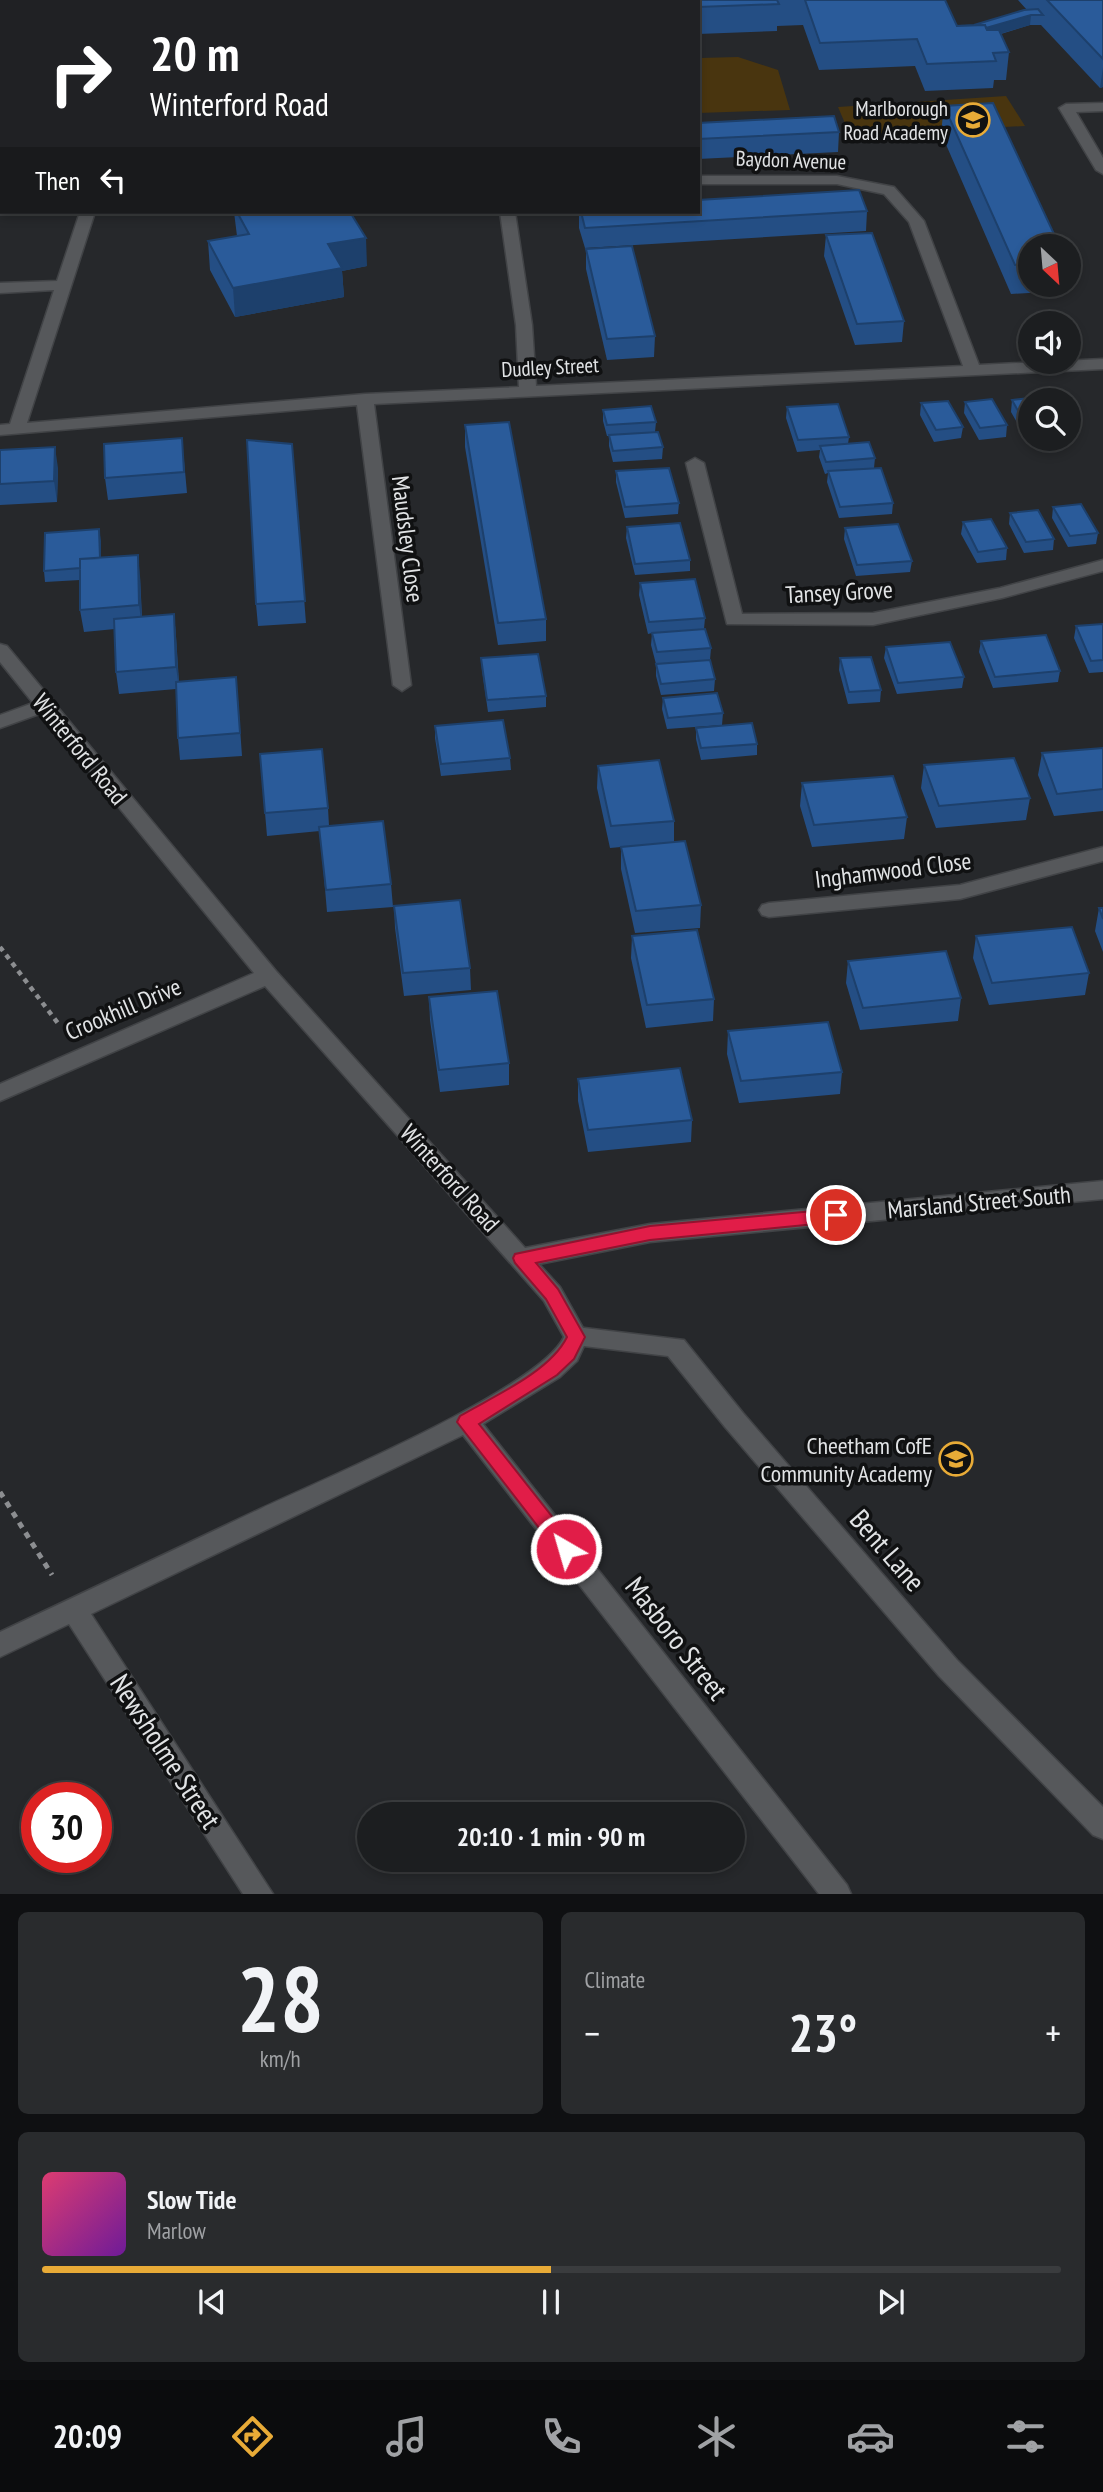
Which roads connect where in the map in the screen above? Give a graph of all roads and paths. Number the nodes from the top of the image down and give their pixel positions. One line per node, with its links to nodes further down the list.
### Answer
1 (1103, 107): 2 (street)
2 (1103, 170)
3 (700, 180): 9 (street, Baydon Avenue)
4 (86, 214): 6 (street)
5 (507, 214): 10 (street)
6 (64, 285): 7 (street); 12 (street)
7 (0, 288)
8 (1103, 364): 9 (street, Dudley Street)
9 (974, 372): 10 (street, Dudley Street)
10 (528, 391): 11 (street, Dudley Street)
11 (365, 399): 12 (street, Dudley Street); 16 (street, Maudsley Close)
12 (8, 429)
13 (695, 463): 14 (street, Tansey Grove)
14 (1103, 565)
15 (0, 650): 17 (street, Winterford Road)
16 (402, 685)
17 (43, 706): 18 (street); 22 (street, Winterford Road)
18 (0, 722)
19 (1103, 854): 20 (street, Inghamwood Close)
20 (769, 909)
21 (0, 947): 23 (path)
22 (268, 976): 23 (street, Crookhill Drive); 26 (street, Winterford Road)
23 (82, 1055): 24 (street, Crookhill Drive)
24 (0, 1093)
25 (1103, 1189): 26 (street, Marsland Street South)
26 (522, 1258): 27 (street, Winterford Road)
27 (576, 1337): 28 (street); 32 (street, Bent Lane)
28 (467, 1422): 30 (street); 34 (street, Masboro Street)
29 (0, 1492): 30 (path)
30 (73, 1608): 31 (street); 33 (street, Newsholme Street)
31 (0, 1645)
32 (1103, 1826)
33 (259, 1894)
34 (838, 1894)

